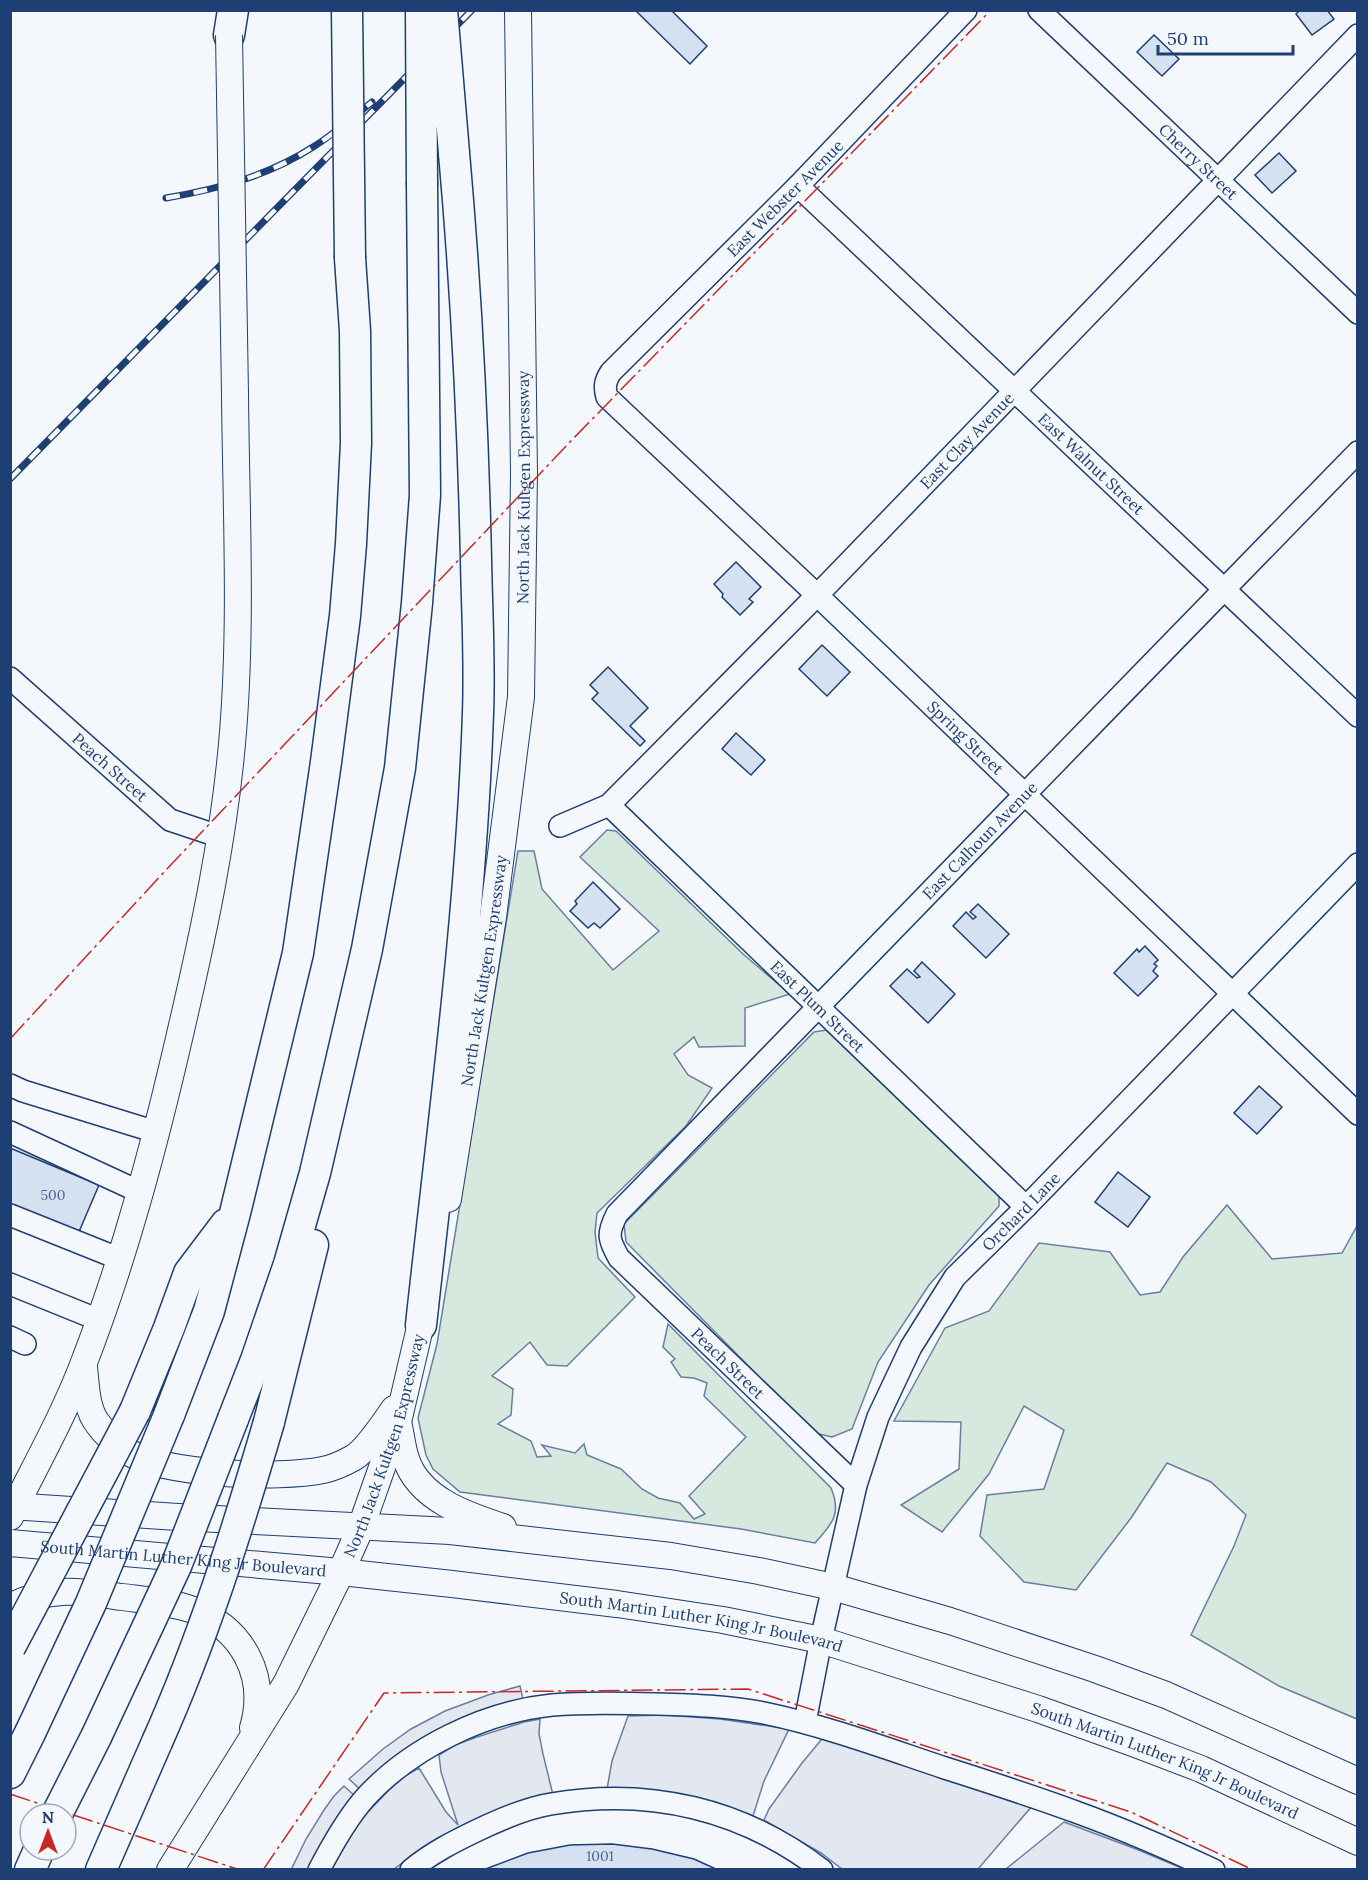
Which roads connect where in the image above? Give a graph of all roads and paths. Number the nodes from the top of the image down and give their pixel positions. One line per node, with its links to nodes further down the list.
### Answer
1 (346, 10): 33 (highway, bridge)
2 (421, 10): 24 (highway, bridge)
3 (442, 10): 39 (highway, bridge)
4 (518, 10): 39 (main road, North Jack Kultgen Expressway)
5 (966, 10): 10 (street, East Webster Avenue)
6 (1039, 10): 9 (street, Cherry Street)
7 (230, 19): 22 (main road, bridge)
8 (1358, 35): 9 (street, East Clay Avenue)
9 (1217, 181): 11 (street, Cherry Street); 13 (street, East Clay Avenue)
10 (798, 186): 12 (street, East Webster Avenue); 13 (street, East Walnut Street)
11 (1358, 313)
12 (605, 385): 16 (street, Spring Street)
13 (1014, 391): 15 (street, East Walnut Street); 16 (street, East Clay Avenue)
14 (1358, 452): 15 (street, East Calhoun Avenue)
15 (1224, 589): 18 (street, East Walnut Street); 19 (street, East Calhoun Avenue)
16 (817, 594): 19 (street, Spring Street); 20 (street, East Clay Avenue)
17 (10, 678): 22 (street, Peach Street)
18 (1358, 716)
19 (1025, 795): 25 (street, Spring Street); 26 (street, East Calhoun Avenue)
20 (609, 805): 21 (street, East Clay Avenue); 26 (street, East Plum Street)
21 (560, 826)
22 (221, 837): 30 (main road)
23 (1358, 864): 25 (street, Orchard Lane)
24 (368, 950): 57 (highway, bridge); 59 (highway, bridge)
25 (1233, 994): 28 (street, Spring Street); 32 (street, Orchard Lane)
26 (817, 1006): 32 (street, East Plum Street); 35 (street, East Calhoun Avenue)
27 (10, 1085): 30 (street)
28 (1358, 1114)
29 (10, 1132): 31 (street)
30 (156, 1132): 31 (main road)
31 (140, 1192): 36 (main road)
32 (1026, 1207): 43 (street, Orchard Lane)
33 (235, 1213): 52 (highway, bridge); 55 (highway, bridge)
34 (10, 1215): 36 (street)
35 (609, 1236): 43 (street, Peach Street)
36 (120, 1259): 38 (main road)
37 (10, 1284): 38 (street)
38 (99, 1320): 41 (main road)
39 (421, 1325): 40 (main road, North Jack Kultgen Expressway)
40 (414, 1359): 41 (main road); 42 (main road, North Jack Kultgen Expressway)
41 (84, 1363): 44 (main road)
42 (398, 1422): 45 (main road, North Jack Kultgen Expressway); 46 (main road)
43 (856, 1485): 49 (street, Orchard Lane)
44 (12, 1510): 45 (main road)
45 (360, 1527): 46 (main road); 48 (main road, North Jack Kultgen Expressway)
46 (540, 1540): 49 (main road)
47 (10, 1542): 48 (main road, South Martin Luther King Jr Boulevard)
48 (341, 1572): 51 (main road, South Martin Luther King Jr Boulevard); 54 (main road, North Jack Kultgen Expressway)
49 (833, 1587): 51 (street, Orchard Lane); 56 (main road)
50 (10, 1607): 54 (main road)
51 (821, 1640): 53 (street, Orchard Lane); 58 (main road, South Martin Luther King Jr Boulevard)
52 (10, 1647)
53 (805, 1722): 61 (street); 64 (street)
54 (247, 1748): 60 (main road, North Jack Kultgen Expressway)
55 (10, 1773)
56 (1358, 1780)
57 (63, 1802)
58 (1358, 1842)
59 (101, 1869)
60 (170, 1869)
61 (319, 1869)
62 (411, 1869): 63 (street)
63 (822, 1869)
64 (1214, 1869)

